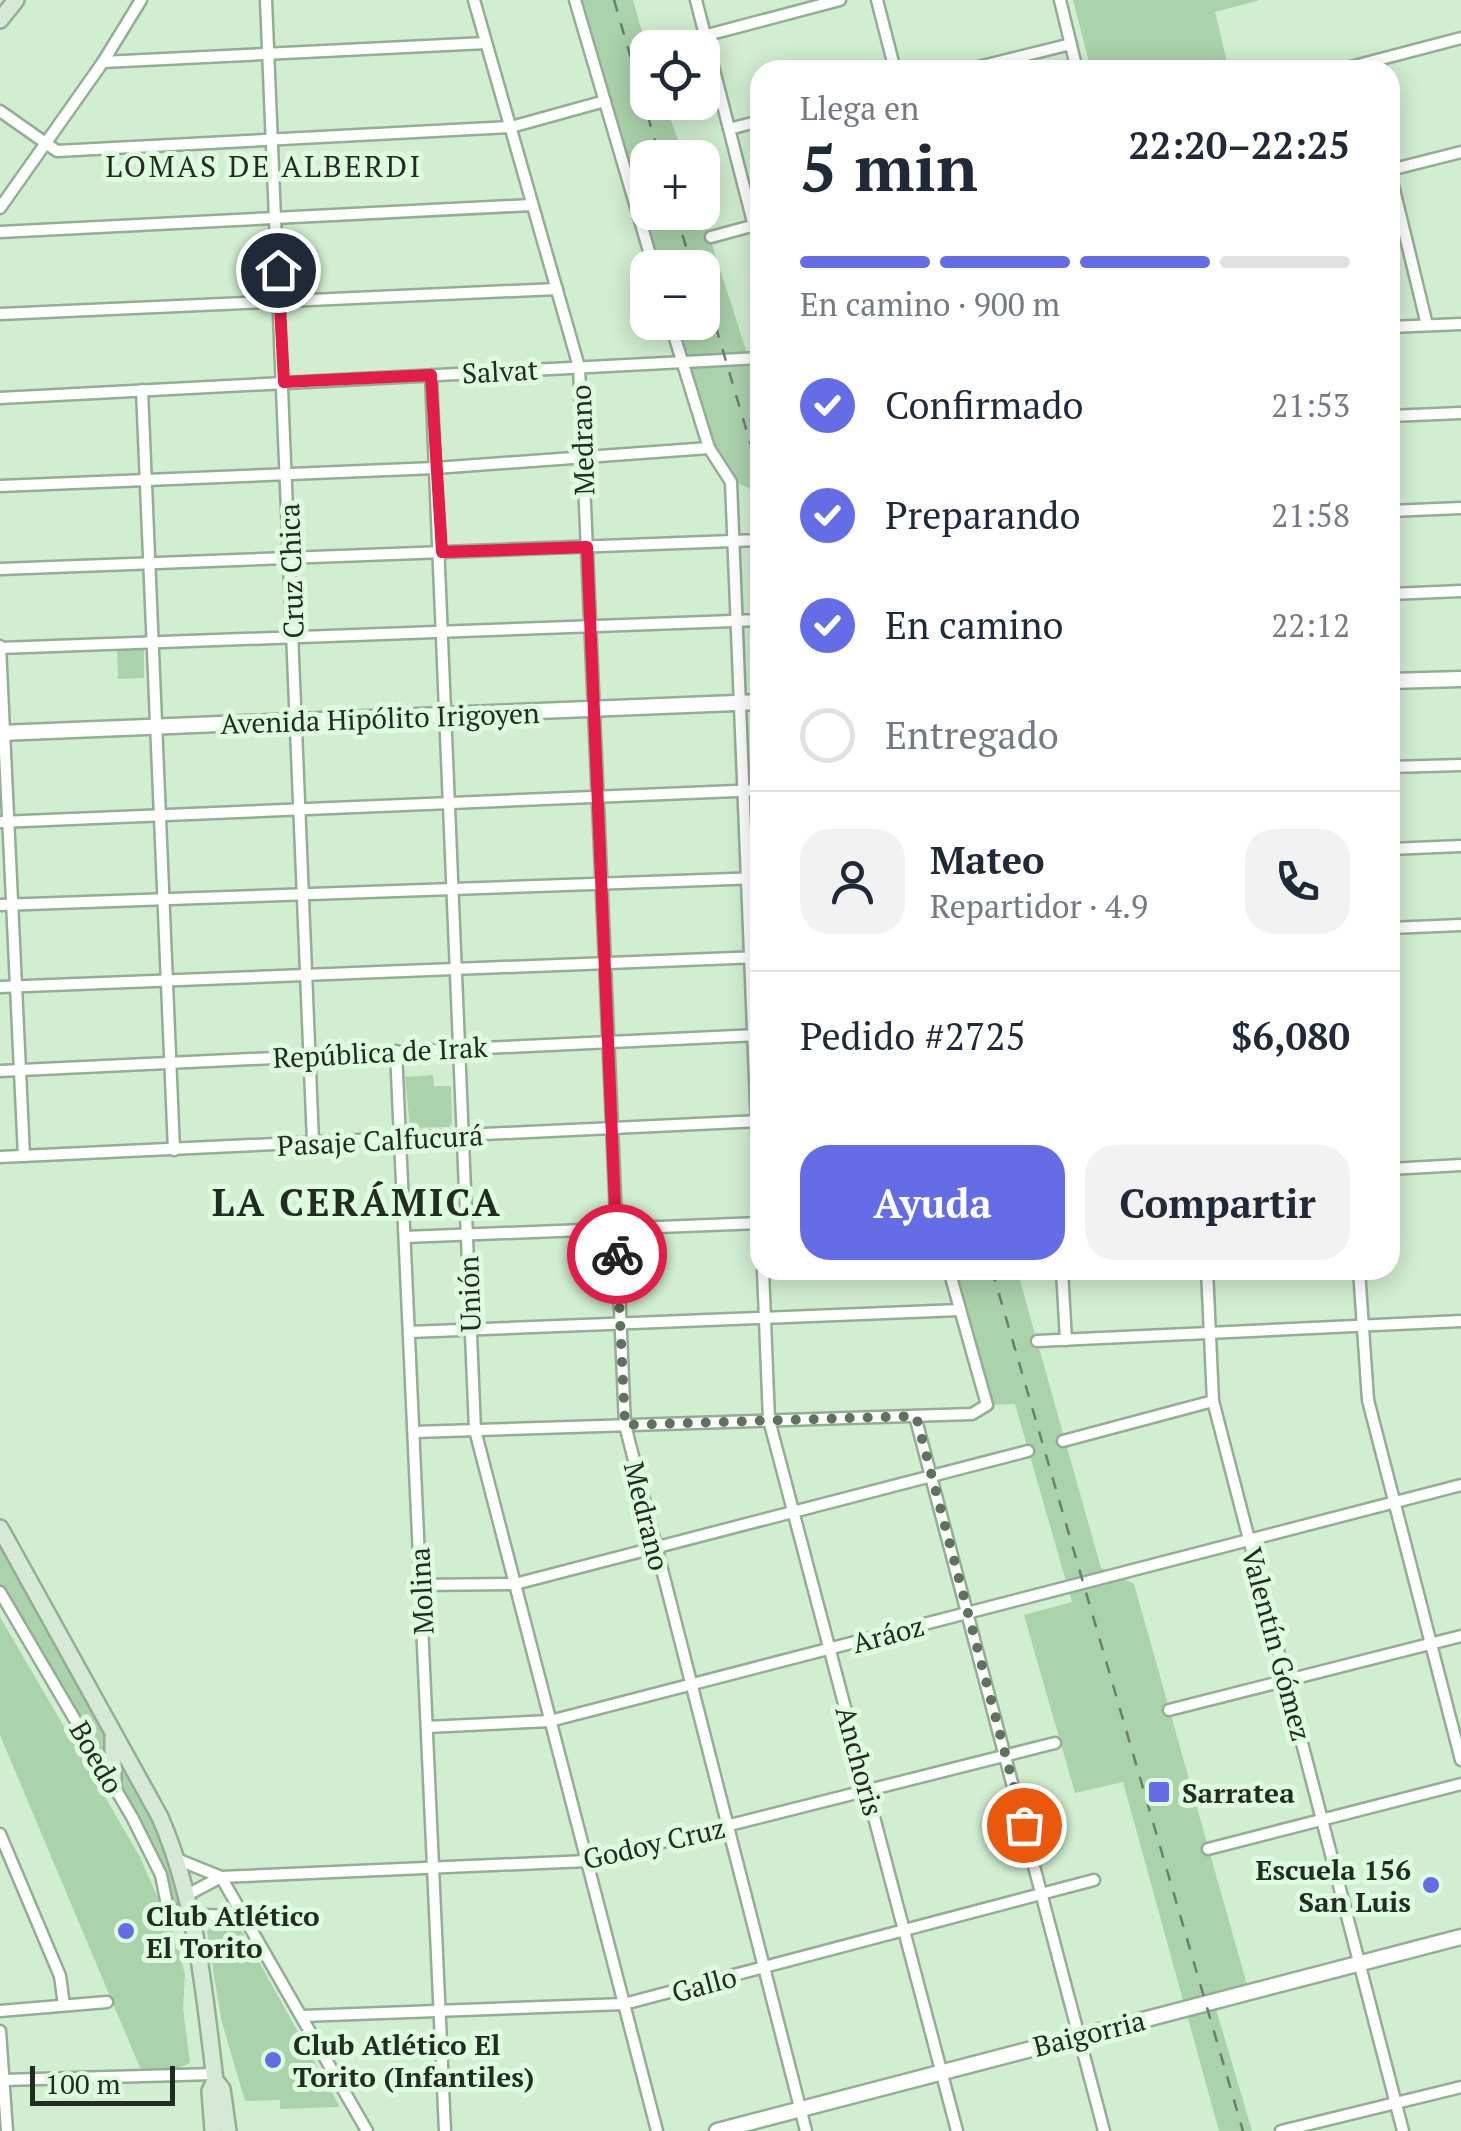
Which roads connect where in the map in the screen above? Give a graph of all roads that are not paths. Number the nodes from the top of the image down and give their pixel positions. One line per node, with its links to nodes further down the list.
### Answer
1 (16, 0): 10 (main road)
2 (141, 0): 21 (street)
3 (266, 0): 16 (street, Cruz Chica)
4 (474, 0): 14 (street, Medrano)
5 (575, 0): 23 (street)
6 (696, 0): 11 (street)
7 (840, 0): 12 (street)
8 (877, 0): 17 (street)
9 (1060, 0): 15 (street)
10 (0, 20)
11 (704, 30)
12 (720, 30)
13 (1461, 38): 20 (street)
14 (486, 43): 16 (street); 26 (street, Medrano)
15 (1071, 44): 18 (street); 19 (street)
16 (268, 53): 21 (street); 28 (street, Cruz Chica)
17 (892, 60)
18 (1006, 60)
19 (1075, 60)
20 (1387, 60)
21 (103, 62): 29 (street)
22 (720, 93): 27 (street)
23 (604, 101): 26 (street); 40 (street)
24 (0, 111): 29 (street)
25 (750, 124): 27 (street)
26 (511, 127): 28 (street); 33 (street, Medrano)
27 (729, 129): 32 (street)
28 (272, 139): 29 (street); 36 (street, Cruz Chica)
29 (42, 143): 34 (street)
30 (1461, 152): 31 (street)
31 (1400, 169)
32 (750, 201)
33 (532, 205): 36 (street); 41 (street, Medrano)
34 (0, 208)
35 (1400, 212): 45 (street)
36 (276, 218): 38 (street); 42 (street, Cruz Chica)
37 (750, 227): 39 (street)
38 (0, 232)
39 (711, 237)
40 (649, 250)
41 (557, 289): 42 (street); 50 (street, Medrano)
42 (280, 302): 43 (street); 52 (street, Cruz Chica)
43 (0, 314)
44 (1461, 324): 45 (street)
45 (1428, 325): 46 (street)
46 (1400, 326)
47 (675, 340): 49 (street)
48 (750, 359): 49 (street, Salvat)
49 (682, 362): 50 (street, Salvat); 57 (street)
50 (579, 368): 51 (street, Salvat); 58 (street, Medrano)
51 (431, 375): 52 (street, Salvat); 59 (street, Unión)
52 (284, 382): 53 (street, Salvat); 60 (street, Cruz Chica)
53 (142, 390): 54 (street, Salvat); 61 (street)
54 (0, 398)
55 (1461, 413): 56 (street)
56 (1400, 416)
57 (709, 448): 58 (street); 66 (street)
58 (582, 457): 59 (street); 67 (street, Medrano)
59 (435, 468): 60 (street); 68 (street, Unión)
60 (287, 473): 61 (street); 69 (street, Cruz Chica)
61 (146, 478): 62 (street); 70 (street)
62 (0, 486)
63 (1461, 508): 64 (street)
64 (1400, 511)
65 (750, 540): 66 (street)
66 (734, 541): 67 (street); 75 (street)
67 (587, 547): 68 (street); 76 (street, Medrano)
68 (442, 552): 69 (street); 77 (street, Unión)
69 (290, 558): 70 (street); 78 (street, Cruz Chica)
70 (150, 564): 71 (street); 79 (street)
71 (0, 570)
72 (1461, 591): 73 (street)
73 (1400, 594)
74 (750, 620): 75 (street)
75 (737, 621): 76 (street); 84 (street)
76 (590, 626): 77 (street); 85 (street, Medrano)
77 (444, 633): 78 (street); 86 (street, Unión)
78 (294, 637): 79 (street); 87 (street, Cruz Chica)
79 (153, 643): 80 (street); 88 (street)
80 (0, 647): 89 (street)
81 (1461, 679): 82 (street)
82 (1400, 681)
83 (750, 702): 84 (street, Avenida Hipólito Irigoyen)
84 (740, 703): 85 (street, Avenida Hipólito Irigoyen); 92 (street)
85 (594, 709): 86 (street, Avenida Hipólito Irigoyen); 94 (street, Medrano)
86 (447, 715): 87 (street, Avenida Hipólito Irigoyen); 95 (street, Unión)
87 (297, 722): 88 (street, Avenida Hipólito Irigoyen); 96 (street, Cruz Chica)
88 (156, 727): 89 (street, Avenida Hipólito Irigoyen); 97 (street)
89 (2, 733): 98 (street)
90 (1461, 765): 91 (street)
91 (1400, 767)
92 (744, 791): 93 (street); 94 (street); 101 (street)
93 (750, 791)
94 (598, 798): 95 (street); 102 (street, Medrano)
95 (450, 804): 96 (street); 103 (street, Unión)
96 (300, 810): 97 (street); 104 (street, Cruz Chica)
97 (160, 816): 98 (street); 105 (street)
98 (4, 822): 106 (street)
99 (1461, 846): 100 (street)
100 (1400, 849)
101 (747, 878): 102 (street); 107 (street)
102 (602, 884): 103 (street); 111 (street, Medrano)
103 (454, 889): 104 (street); 112 (street, Unión)
104 (303, 895): 105 (street); 113 (street, Cruz Chica)
105 (164, 899): 106 (street); 114 (street)
106 (6, 905): 115 (street)
107 (750, 908)
108 (1461, 925): 109 (street)
109 (1400, 928)
110 (750, 957): 111 (street)
111 (605, 963): 112 (street); 118 (street, Medrano)
112 (457, 969): 113 (street); 119 (street, Unión)
113 (306, 975): 114 (street); 121 (street, Cruz Chica)
114 (167, 980): 115 (street); 122 (street)
115 (16, 986): 116 (street); 123 (street)
116 (0, 987)
117 (750, 1035): 118 (street, República de Irak)
118 (608, 1042): 119 (street, República de Irak); 126 (street, Medrano)
119 (460, 1048): 120 (street, República de Irak); 127 (street, Unión)
120 (396, 1050): 121 (street, República de Irak); 128 (street, Molina)
121 (310, 1054): 122 (street, República de Irak); 129 (street, Cruz Chica)
122 (170, 1063): 123 (street, República de Irak); 130 (street)
123 (20, 1070): 124 (street, República de Irak); 131 (street)
124 (0, 1071)
125 (750, 1121): 126 (street, Pasaje Calfucurá)
126 (612, 1129): 127 (street, Pasaje Calfucurá); 136 (street, Medrano)
127 (463, 1136): 128 (street, Pasaje Calfucurá); 137 (street, Unión)
128 (400, 1140): 129 (street, Pasaje Calfucurá); 138 (street, Molina)
129 (313, 1142): 130 (street, Pasaje Calfucurá)
130 (174, 1150): 131 (street, Pasaje Calfucurá)
131 (24, 1156): 132 (street, Pasaje Calfucurá)
132 (0, 1157)
133 (1461, 1165): 134 (street)
134 (1400, 1168)
135 (750, 1223): 136 (street)
136 (616, 1229): 137 (street); 147 (street, Medrano)
137 (467, 1234): 138 (street); 149 (street, Unión)
138 (405, 1237): 150 (street, Molina)
139 (762, 1280): 145 (street, Anchoris)
140 (952, 1280): 144 (street)
141 (1063, 1280): 152 (street)
142 (1207, 1280): 151 (street, Valentín Gómez)
143 (1360, 1280): 148 (street)
144 (960, 1310): 145 (street); 155 (street)
145 (764, 1318): 147 (street); 156 (street, Anchoris)
146 (1461, 1321): 148 (street)
147 (620, 1324): 149 (street); 157 (street, Medrano)
148 (1362, 1326): 151 (street); 164 (street)
149 (471, 1330): 150 (street); 158 (street, Unión)
150 (409, 1332): 159 (street, Molina)
151 (1210, 1333): 152 (street); 154 (street, Valentín Gómez)
152 (1066, 1340): 153 (street)
153 (1037, 1341)
154 (1213, 1401): 160 (street); 167 (street, Valentín Gómez)
155 (916, 1416): 156 (street); 162 (street)
156 (769, 1420): 157 (street); 165 (street, Anchoris)
157 (625, 1425): 158 (street); 168 (street, Medrano)
158 (475, 1430): 159 (street); 169 (street, Unión)
159 (414, 1432): 170 (street, Molina)
160 (1063, 1442)
161 (1028, 1451): 162 (street)
162 (933, 1476): 165 (street); 172 (street)
163 (1461, 1484): 164 (street, Aráoz)
164 (1394, 1502): 167 (street, Aráoz); 174 (street)
165 (794, 1512): 168 (street); 175 (street, Anchoris)
166 (0, 1528): 180 (main road)
167 (1250, 1540): 172 (street, Aráoz); 176 (street, Valentín Gómez)
168 (655, 1549): 169 (street); 177 (street, Medrano)
169 (515, 1584): 170 (street); 179 (street, Unión)
170 (420, 1585): 181 (street, Molina)
171 (0, 1592): 186 (street, Boedo)
172 (969, 1613): 175 (street, Aráoz); 183 (street)
173 (1461, 1636): 174 (street)
174 (1431, 1644): 176 (street); 184 (street)
175 (829, 1649): 177 (street, Aráoz); 187 (street, Anchoris)
176 (1286, 1681): 178 (street); 188 (street, Valentín Gómez)
177 (690, 1685): 179 (street, Aráoz); 189 (street, Medrano)
178 (1170, 1710)
179 (550, 1721): 181 (street, Aráoz); 193 (street, Unión)
180 (111, 1728): 186 (main road); 192 (main road)
181 (427, 1728): 194 (street, Molina)
182 (1055, 1743): 183 (street, Godoy Cruz)
183 (1006, 1756): 187 (street, Godoy Cruz); 197 (street)
184 (1461, 1760)
185 (1461, 1784): 188 (street)
186 (113, 1785): 199 (street, Boedo)
187 (868, 1792): 189 (street, Godoy Cruz); 201 (street, Anchoris)
188 (1322, 1819): 191 (street); 203 (street, Valentín Gómez)
189 (727, 1826): 193 (street, Godoy Cruz); 204 (street, Medrano)
190 (0, 1834): 206 (street)
191 (1208, 1848)
192 (179, 1860): 195 (street); 198 (main road)
193 (587, 1861): 194 (street, Godoy Cruz); 207 (street, Unión)
194 (433, 1868): 195 (street, Godoy Cruz); 209 (street, Molina)
195 (221, 1877): 198 (street, Godoy Cruz); 200 (street)
196 (1094, 1880): 197 (street, Gallo)
197 (1042, 1894): 201 (street, Gallo); 212 (street)
198 (188, 1895): 199 (main road)
199 (192, 1914): 200 (street); 215 (main road)
200 (245, 1921): 210 (street)
201 (905, 1931): 204 (street, Gallo); 214 (street, Anchoris)
202 (1461, 1938): 203 (street, Baigorria)
203 (1360, 1963): 212 (street, Baigorria); 218 (street, Valentín Gómez)
204 (764, 1968): 207 (street, Gallo); 219 (street, Medrano)
205 (107, 2002): 206 (street)
206 (64, 2004): 208 (street)
207 (624, 2004): 209 (street, Gallo); 225 (street, Unión)
208 (0, 2011)
209 (439, 2012): 210 (street, Gallo); 224 (street, Molina)
210 (302, 2016): 223 (street)
211 (0, 2031): 213 (street)
212 (1078, 2036): 214 (street, Baigorria); 229 (street)
213 (1, 2057): 216 (street)
214 (943, 2071): 219 (street, Baigorria); 228 (street, Anchoris)
215 (214, 2077): 216 (street); 221 (main road); 222 (main road)
216 (3, 2080): 220 (street)
217 (1461, 2086): 218 (street)
218 (1396, 2102): 230 (street); 231 (street, Valentín Gómez)
219 (800, 2108): 226 (street, Baigorria); 227 (street, Medrano)
220 (7, 2131)
221 (213, 2131)
222 (228, 2131)
223 (367, 2131)
224 (444, 2131)
225 (657, 2131)
226 (717, 2131)
227 (806, 2131)
228 (957, 2131)
229 (1104, 2131)
230 (1281, 2131)
231 (1404, 2131)

